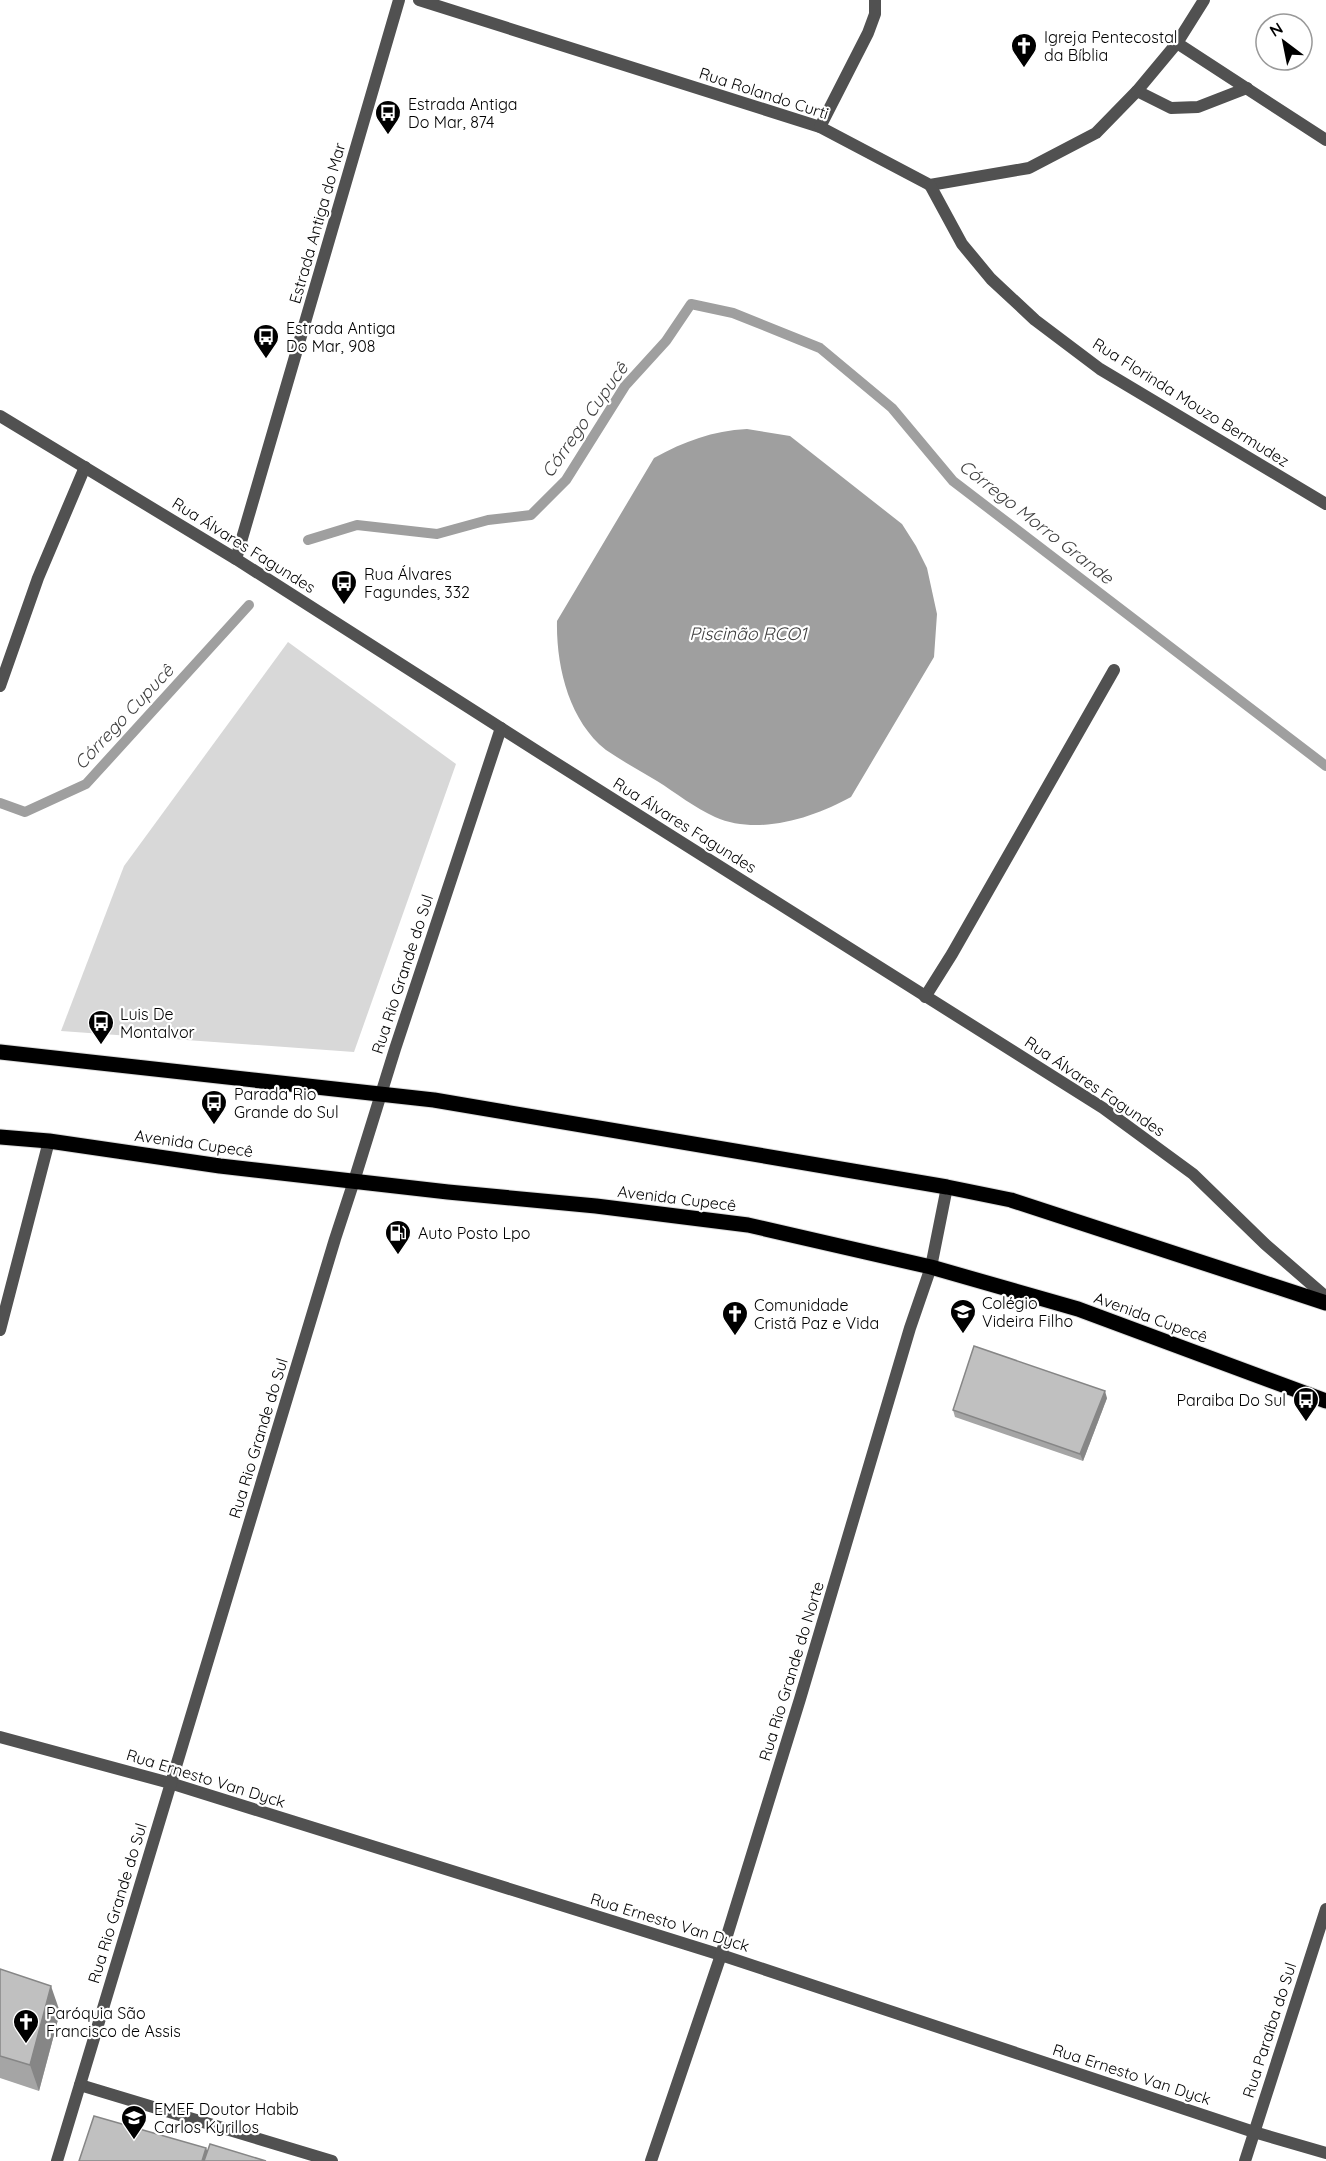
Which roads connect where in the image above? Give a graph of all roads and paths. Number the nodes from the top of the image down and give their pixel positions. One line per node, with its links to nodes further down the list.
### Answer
1 (399, 0): 14 (street, Estrada Antiga do Mar)
2 (419, 0): 8 (street, Rua Rolando Curti)
3 (875, 0): 8 (street)
4 (1204, 0): 5 (street)
5 (1177, 43): 6 (street); 7 (street)
6 (1247, 88): 7 (street); 9 (street)
7 (1137, 91): 10 (street)
8 (820, 127): 10 (street, Rua Rolando Curti)
9 (1326, 140)
10 (930, 185): 13 (street, Rua Florinda Mouzo Bermudez)
11 (0, 416): 12 (street, Rua Álvares Fagundes)
12 (85, 467): 14 (street, Rua Álvares Fagundes); 16 (street)
13 (1326, 504)
14 (236, 558): 17 (street, Rua Álvares Fagundes)
15 (1114, 669): 18 (street)
16 (0, 686)
17 (501, 728): 18 (street, Rua Álvares Fagundes); 20 (street, Rua Rio Grande do Sul)
18 (925, 997): 26 (street, Rua Álvares Fagundes)
19 (0, 1052): 20 (main road)
20 (381, 1093): 23 (street, Rua Rio Grande do Sul); 24 (main road)
21 (0, 1137): 22 (main road, Avenida Cupecê)
22 (49, 1141): 23 (main road, Avenida Cupecê); 28 (street)
23 (354, 1181): 25 (main road, Avenida Cupecê); 31 (street, Rua Rio Grande do Sul)
24 (947, 1186): 25 (street, Rua Rio Grande do Norte); 27 (main road)
25 (931, 1267): 29 (main road, Avenida Cupecê); 33 (street, Rua Rio Grande do Norte)
26 (1326, 1297)
27 (1326, 1303)
28 (0, 1330)
29 (1326, 1401)
30 (0, 1737): 31 (street, Rua Ernesto Van Dyck)
31 (170, 1783): 33 (street, Rua Ernesto Van Dyck); 34 (street, Rua Rio Grande do Sul)
32 (1326, 1909): 35 (street, Rua Paraíba do Sul)
33 (721, 1955): 35 (street, Rua Ernesto Van Dyck); 39 (street, Rua Rio Grande do Norte)
34 (80, 2085): 37 (street, Rua Rio Grande do Sul); 38 (street)
35 (1254, 2132): 36 (street, Rua Ernesto Van Dyck); 40 (street, Rua Paraíba do Sul)
36 (1326, 2153)
37 (57, 2161)
38 (332, 2161)
39 (651, 2161)
40 (1245, 2161)

